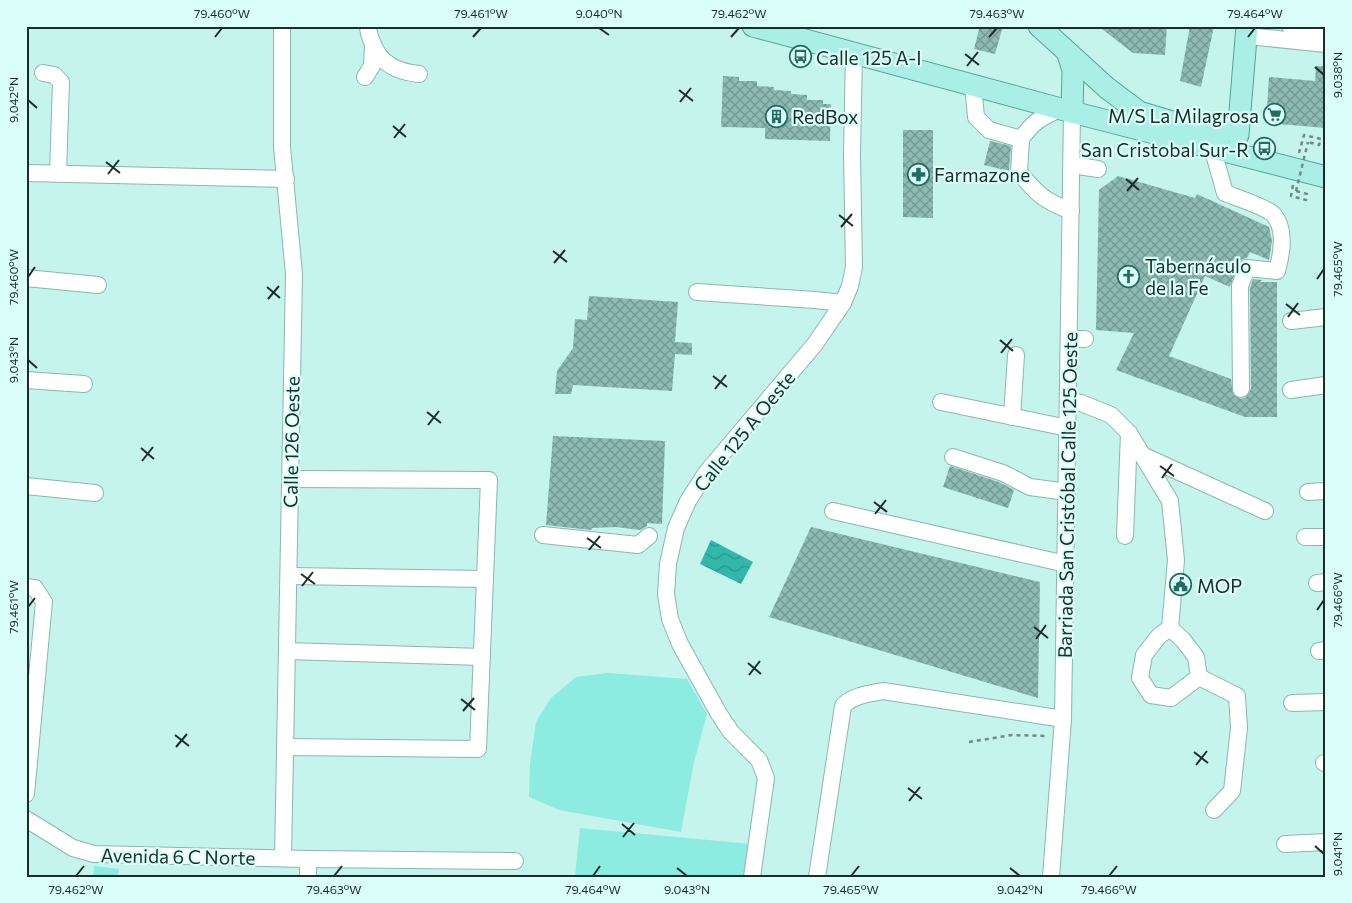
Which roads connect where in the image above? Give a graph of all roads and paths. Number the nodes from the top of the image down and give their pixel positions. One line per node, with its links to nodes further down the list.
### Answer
1 (282, 26): 27 (street, Calle 126 Oeste)
2 (368, 26): 8 (street)
3 (753, 26): 10 (main road)
4 (1039, 26): 11 (main road)
5 (1290, 26): 6 (street)
6 (1326, 30)
7 (1247, 31): 9 (street); 17 (main road)
8 (373, 44): 13 (street); 14 (street)
9 (1326, 44)
10 (854, 53): 15 (main road); 33 (street, Calle 125 A Oeste)
11 (1068, 54): 16 (main road); 17 (main road)
12 (43, 73): 25 (street)
13 (419, 74)
14 (366, 77)
15 (973, 85): 16 (main road); 18 (street)
16 (1066, 110): 18 (street); 19 (main road); 22 (street, Barriada San Cristóbal Calle 125 Oeste)
17 (1240, 122): 21 (main road)
18 (1021, 139): 29 (street)
19 (1212, 147): 21 (main road); 40 (street)
20 (1300, 152): 28 (path, bridge)
21 (1235, 153): 26 (main road)
22 (1072, 165): 23 (street); 29 (street, Barriada San Cristóbal Calle 125 Oeste)
23 (1098, 168)
24 (26, 173): 25 (street)
25 (58, 174): 27 (street)
26 (1326, 177)
27 (286, 179): 49 (street, Calle 126 Oeste)
28 (1294, 183)
29 (1071, 211): 42 (street, Barriada San Cristóbal Calle 125 Oeste)
30 (26, 278): 31 (street)
31 (98, 285)
32 (696, 292): 33 (street)
33 (843, 303): 85 (street, Calle 125 A Oeste)
34 (1326, 317): 35 (street)
35 (1291, 321)
36 (1016, 355): 44 (street)
37 (26, 380): 38 (street)
38 (84, 384)
39 (1326, 385): 41 (street)
40 (1241, 389)
41 (1291, 390)
42 (1068, 401): 45 (street, Barriada San Cristóbal Calle 125 Oeste); 46 (street)
43 (942, 402): 44 (street)
44 (1012, 417): 45 (street)
45 (1068, 428): 52 (street, Barriada San Cristóbal Calle 125 Oeste)
46 (1129, 434): 47 (street); 59 (street)
47 (1142, 455): 56 (street); 66 (street)
48 (953, 457): 52 (street)
49 (290, 480): 63 (street, Calle 126 Oeste); 64 (street)
50 (26, 486): 54 (street)
51 (1326, 491): 53 (street)
52 (1067, 492): 62 (street, Barriada San Cristóbal Calle 125 Oeste)
53 (1308, 492)
54 (95, 493)
55 (833, 511): 62 (street)
56 (1265, 511)
57 (543, 535): 58 (street)
58 (650, 536)
59 (1125, 536)
60 (1305, 537): 61 (street)
61 (1326, 537)
62 (1066, 564): 72 (street, Barriada San Cristóbal Calle 125 Oeste)
63 (288, 576): 64 (street); 67 (street, Calle 126 Oeste)
64 (484, 579): 68 (street)
65 (31, 587): 76 (street)
66 (1170, 628): 69 (street); 69 (street)
67 (287, 651): 68 (street); 75 (street, Calle 126 Oeste)
68 (482, 657): 75 (street)
69 (1198, 677): 77 (street)
70 (1326, 702): 71 (street)
71 (1292, 703)
72 (1063, 719): 73 (street, Barriada San Cristóbal Calle 125 Oeste); 86 (street)
73 (1062, 737): 74 (path); 87 (street, Barriada San Cristóbal Calle 125 Oeste)
74 (970, 742)
75 (285, 747): 81 (street, Calle 126 Oeste)
76 (26, 794)
77 (1214, 810)
78 (26, 819): 81 (street, Avenida 6 C Norte)
79 (1326, 842): 80 (street)
80 (1284, 844)
81 (283, 858): 82 (street, Avenida 6 C Norte)
82 (308, 859): 83 (street, Avenida 6 C Norte); 84 (street)
83 (515, 861)
84 (308, 877)
85 (752, 877)
86 (817, 877)
87 (1051, 877)

